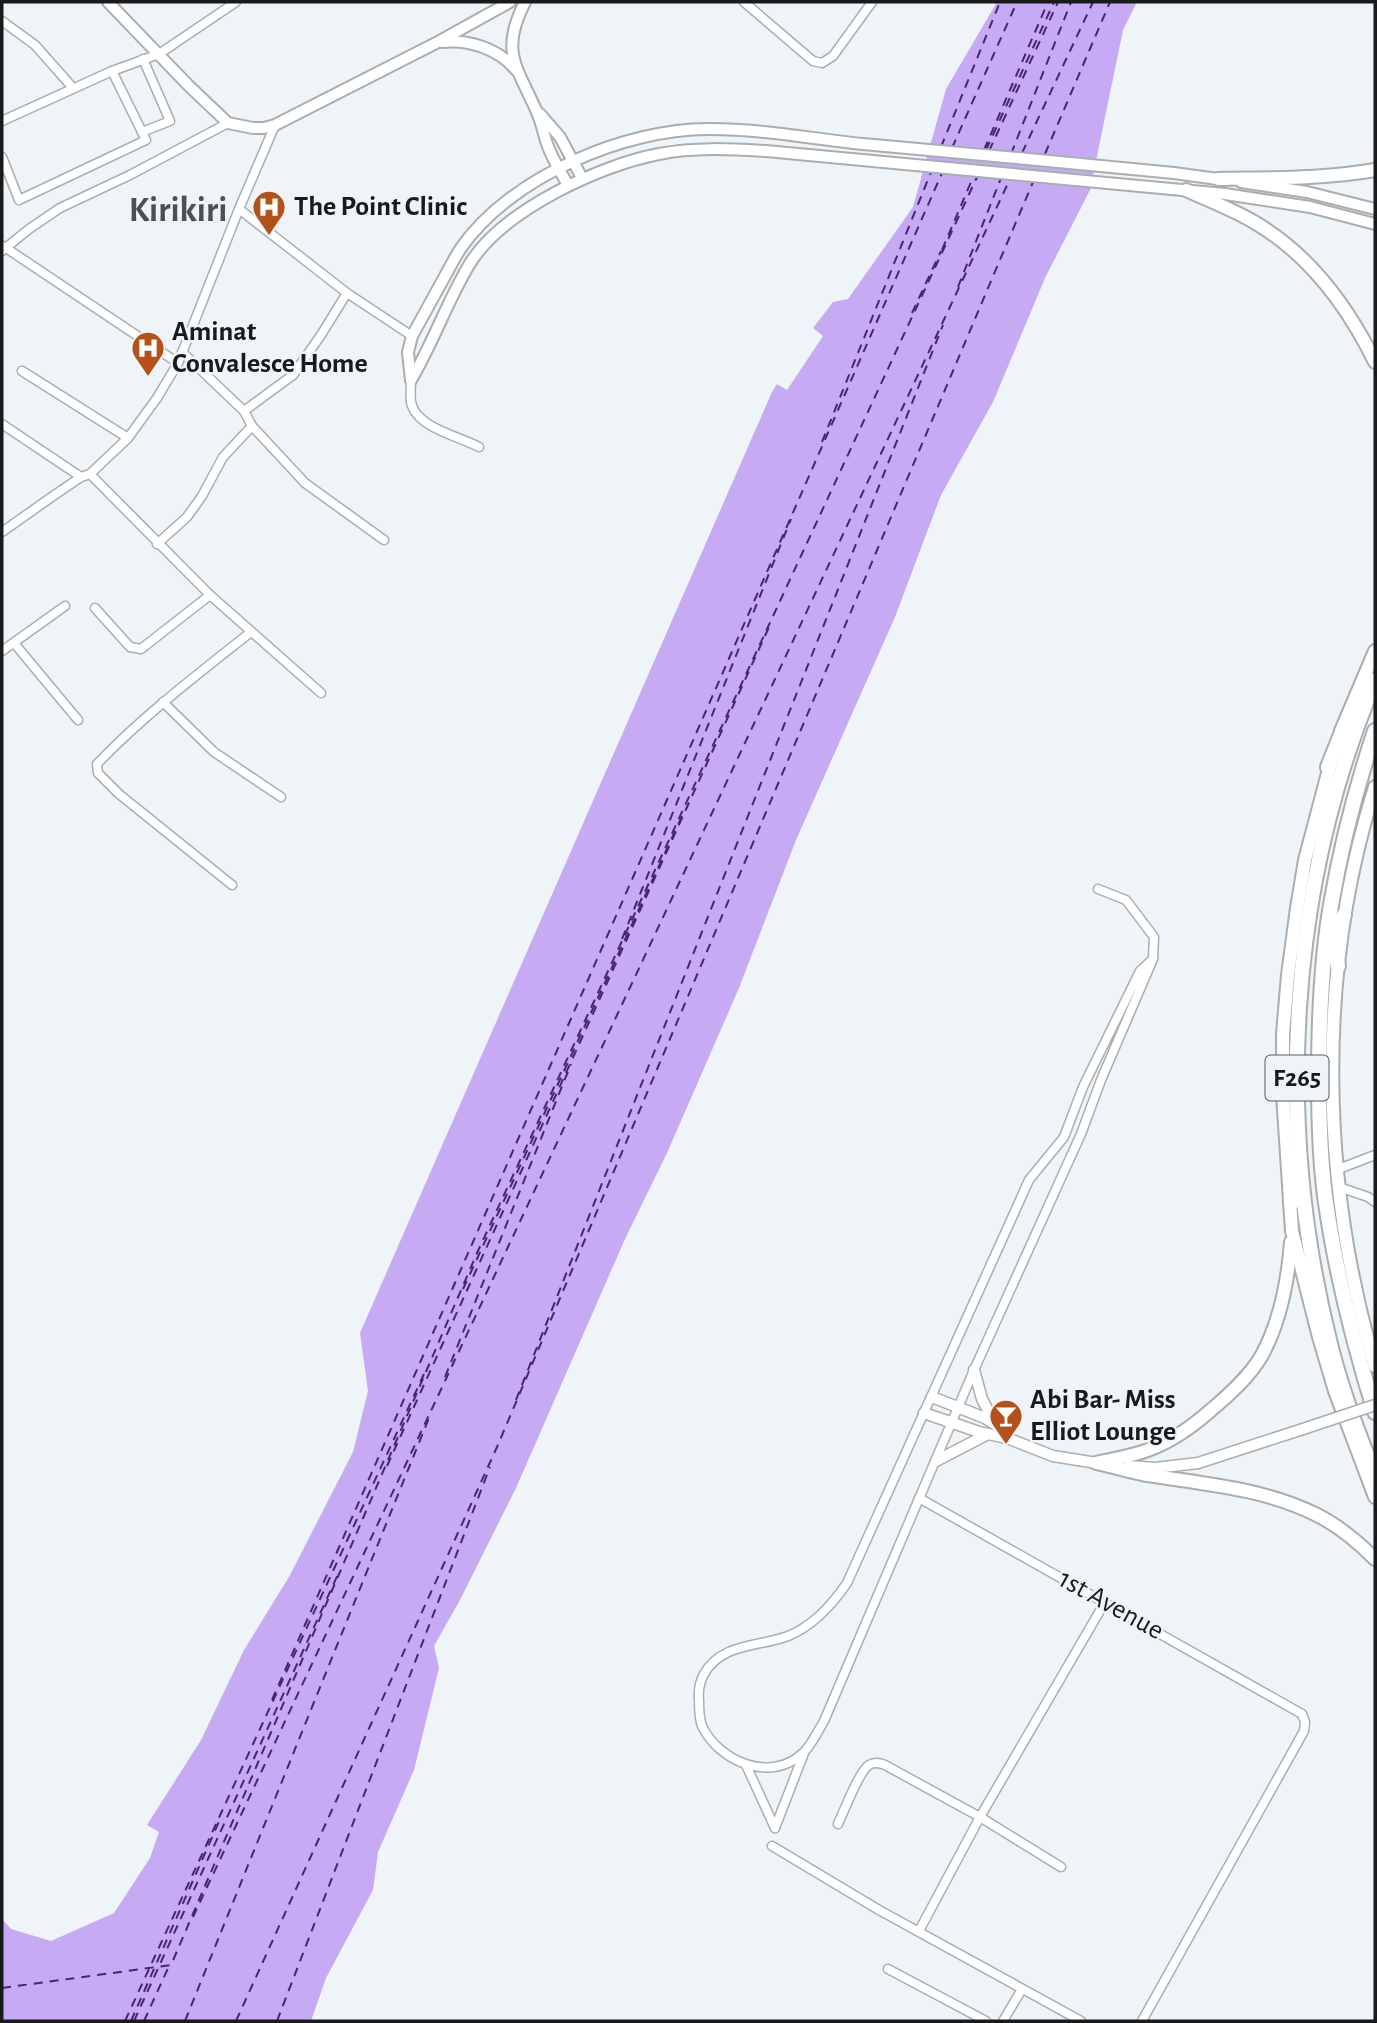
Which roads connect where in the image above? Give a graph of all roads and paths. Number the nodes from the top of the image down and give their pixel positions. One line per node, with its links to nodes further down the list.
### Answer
1 (108, 2): 9 (main road)
2 (236, 2): 9 (street)
3 (510, 2): 8 (main road)
4 (525, 2): 12 (main road)
5 (744, 2): 6 (street)
6 (873, 2)
7 (2, 21): 13 (street)
8 (436, 43): 12 (main road); 17 (main road)
9 (159, 54): 10 (street); 16 (main road)
10 (143, 59): 11 (street); 18 (street)
11 (112, 71): 13 (street); 18 (street)
12 (517, 72): 14 (main road)
13 (73, 88): 15 (street)
14 (538, 112): 20 (main road); 21 (main road)
15 (2, 121)
16 (228, 123): 17 (main road); 30 (street)
17 (275, 125): 27 (street)
18 (142, 132): 19 (street)
19 (2, 157)
20 (574, 162): 21 (main road); 23 (main road); 24 (main road)
21 (559, 169): 25 (main road); 32 (main road)
22 (1375, 170): 24 (main road)
23 (582, 178): 25 (main road); 26 (main road)
24 (1218, 179): 28 (main road)
25 (568, 186): 37 (main road)
26 (1179, 189): 29 (main road); 34 (main road)
27 (239, 209): 31 (street); 33 (street)
28 (1375, 209)
29 (1375, 224)
30 (3, 248): 35 (street)
31 (347, 292): 32 (street); 38 (street)
32 (412, 336): 37 (main road)
33 (182, 352): 35 (street); 38 (street)
34 (1375, 362)
35 (178, 363): 41 (street)
36 (22, 371): 41 (street)
37 (411, 380): 42 (street)
38 (244, 411): 40 (street)
39 (2, 424): 43 (street)
40 (253, 426): 45 (street); 46 (street)
41 (128, 439): 43 (street)
42 (479, 447)
43 (85, 476): 44 (street); 46 (street)
44 (2, 533)
45 (384, 540)
46 (157, 544): 47 (street)
47 (210, 595): 49 (street); 50 (street)
48 (65, 606): 51 (street)
49 (95, 608)
50 (251, 632): 55 (street); 56 (street)
51 (14, 643): 53 (street); 58 (street)
52 (1375, 650): 57 (main road)
53 (2, 651)
54 (1375, 680): 57 (highway, F265)
55 (321, 693)
56 (163, 702): 62 (street); 63 (street)
57 (1355, 711): 60 (highway, F265); 60 (highway)
58 (78, 720)
59 (1375, 731): 65 (highway, F265)
60 (1334, 769): 71 (highway, F265)
61 (1375, 787): 66 (main road)
62 (281, 797)
63 (232, 885)
64 (1098, 889): 68 (street)
65 (1330, 906): 67 (highway); 69 (highway, F265)
66 (1345, 915): 67 (highway); 69 (main road)
67 (1333, 936): 69 (highway)
68 (1153, 959): 78 (street); 79 (street)
69 (1331, 963): 72 (main road); 82 (highway, F265)
70 (1375, 1155): 72 (street)
71 (1294, 1158): 75 (highway, F265); 75 (highway)
72 (1336, 1170): 73 (main road)
73 (1339, 1187): 74 (street); 77 (main road)
74 (1375, 1202)
75 (1297, 1203): 76 (main road); 88 (highway, F265)
76 (1292, 1231): 87 (main road); 89 (main road)
77 (1375, 1366)
78 (974, 1370): 81 (street); 85 (street)
79 (932, 1397): 81 (street); 83 (street)
80 (1375, 1405): 87 (street, bridge)
81 (958, 1408): 84 (street); 85 (street)
82 (1375, 1412)
83 (924, 1413): 84 (street); 94 (street)
84 (952, 1423): 85 (street); 86 (street)
85 (992, 1430): 86 (street); 87 (street)
86 (936, 1461): 90 (street)
87 (1096, 1463): 91 (main road)
88 (1375, 1475)
89 (1375, 1497)
90 (919, 1498): 92 (street, 1st Avenue); 93 (street)
91 (1375, 1559)
92 (1105, 1602): 95 (street); 105 (street, 1st Avenue)
93 (804, 1752): 94 (street); 94 (street)
94 (746, 1765)
95 (980, 1817): 96 (street); 98 (street); 99 (street)
96 (838, 1824)
97 (772, 1846): 99 (street)
98 (1061, 1867)
99 (919, 1931): 101 (street)
100 (888, 1969): 102 (street)
101 (1022, 1989): 103 (street); 104 (street)
102 (986, 2021)
103 (1003, 2021)
104 (1081, 2021)
105 (1142, 2021)

